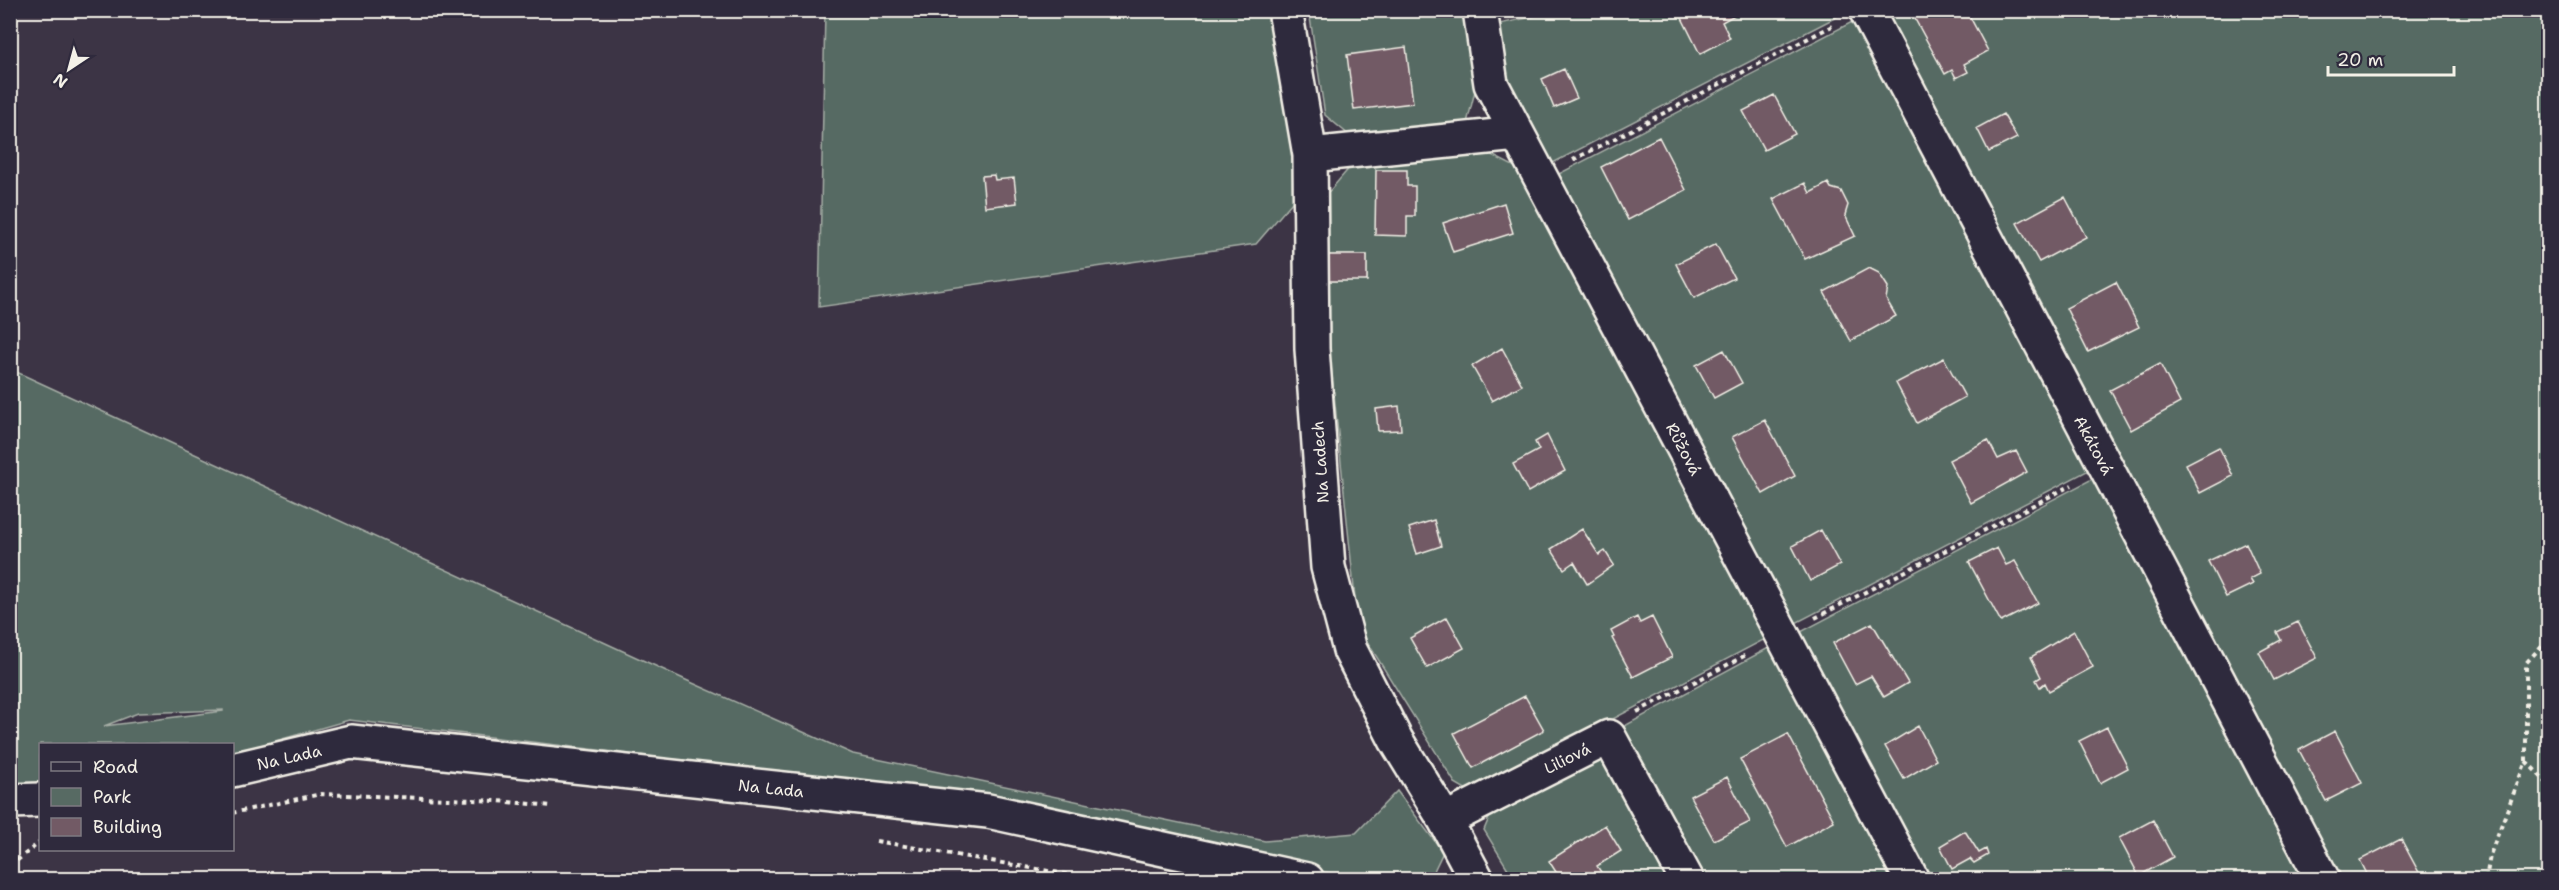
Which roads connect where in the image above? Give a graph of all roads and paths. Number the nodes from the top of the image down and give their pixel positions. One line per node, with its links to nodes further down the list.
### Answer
1 (1285, 10): 5 (street, Na Ladech)
2 (1480, 10): 4 (street, Růžová)
3 (1853, 16): 6 (path); 7 (street, Akátová)
4 (1517, 134): 5 (street); 6 (street, Růžová)
5 (1311, 155): 18 (street, Na Ladech)
6 (1540, 177): 8 (street, Růžová)
7 (2106, 467): 8 (path); 27 (street, Akátová)
8 (1783, 635): 10 (path); 26 (street, Růžová)
9 (2548, 639): 11 (path)
10 (1609, 737): 18 (street, Liliová); 25 (street, Liliová)
11 (2526, 761): 13 (path); 28 (path)
12 (234, 770): 23 (street, Na Lada)
13 (2548, 784)
14 (39, 800): 15 (street)
15 (10, 801)
16 (558, 806): 17 (path)
17 (234, 813)
18 (1445, 820): 24 (street, Na Ladech)
19 (866, 839): 22 (path)
20 (39, 843): 21 (path)
21 (10, 866)
22 (1100, 879)
23 (1307, 879)
24 (1477, 879)
25 (1687, 879)
26 (1912, 879)
27 (2323, 879)
28 (2486, 879)

